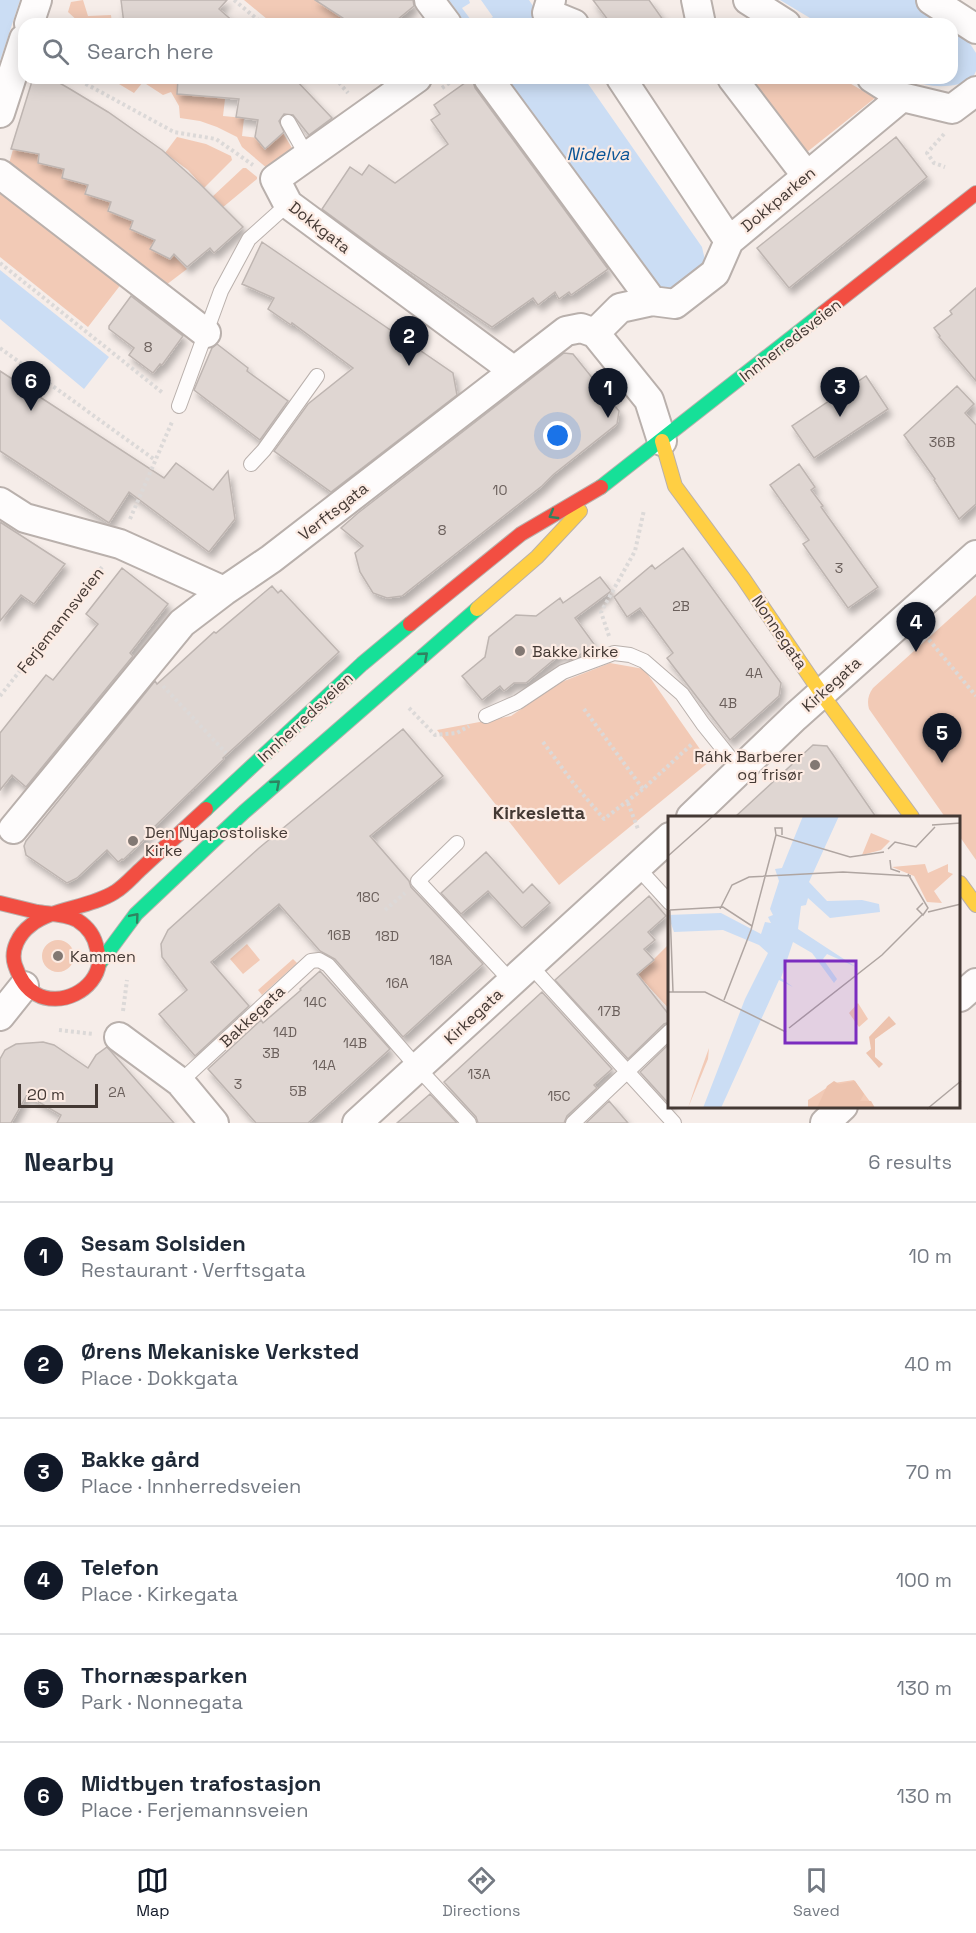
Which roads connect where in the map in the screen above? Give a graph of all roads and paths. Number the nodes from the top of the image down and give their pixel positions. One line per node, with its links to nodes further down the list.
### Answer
1 (37, 0): 8 (street)
2 (234, 0): 9 (path)
3 (429, 0): 10 (street)
4 (551, 0): 11 (street)
5 (696, 0): 12 (street)
6 (748, 0): 13 (street)
7 (931, 0): 14 (street)
8 (31, 18)
9 (256, 18)
10 (442, 18)
11 (559, 18)
12 (700, 18)
13 (776, 18)
14 (976, 29)
15 (18, 58): 24 (street)
16 (86, 84): 31 (path)
17 (408, 84): 27 (street)
18 (493, 84): 35 (street)
19 (625, 84): 33 (street)
20 (737, 84): 30 (street)
21 (881, 84): 23 (street)
22 (976, 91): 23 (street)
23 (902, 97): 30 (street, Dokkparken)
24 (0, 113)
25 (288, 122): 27 (lane)
26 (927, 153): 28 (path)
27 (308, 156): 31 (street)
28 (945, 167)
29 (0, 174): 36 (street)
30 (806, 175): 33 (street, Dokkparken)
31 (281, 191): 36 (lane); 39 (street, Dokkgata)
32 (976, 193): 42 (main road, Innherredsveien)
33 (729, 241): 35 (street, Dokkparken)
34 (0, 263): 41 (path)
35 (652, 301): 37 (street, Dokkparken)
36 (206, 333): 41 (lane)
37 (595, 333): 39 (street, Verftsgata); 42 (street)
38 (0, 348): 43 (path)
39 (514, 371): 50 (street, Verftsgata)
40 (317, 376): 44 (lane)
41 (177, 411): 43 (path, Ferjemannsveien)
42 (662, 441): 45 (main road, Innherredsveien); 54 (main road, Nonnegata)
43 (155, 460): 48 (path, Ferjemannsveien)
44 (251, 464)
45 (603, 486): 76 (main road, Innherredsveien, one-way to 76); 78 (main road, Innherredsveien, one-way to 45)
46 (0, 502): 48 (street)
47 (644, 510): 52 (path)
48 (120, 544): 50 (street); 55 (path, Ferjemannsveien)
49 (976, 555): 54 (street, Kirkegata)
50 (224, 591): 53 (street, Verftsgata)
51 (924, 634): 56 (path)
52 (614, 653): 59 (lane); 60 (lane)
53 (146, 668): 63 (path); 68 (street, Verftsgata)
54 (821, 693): 64 (street, Kirkegata); 67 (main road, Nonnegata)
55 (0, 696)
56 (976, 696)
57 (409, 708): 61 (path)
58 (584, 709): 65 (path)
59 (486, 716)
60 (703, 724): 64 (lane); 65 (path)
61 (457, 733)
62 (543, 742): 65 (path)
63 (232, 760)
64 (740, 770): 66 (street, Kirkegata)
65 (644, 789)
66 (692, 816)
67 (911, 816)
68 (13, 829)
69 (668, 839): 71 (street, Kirkegata)
70 (457, 843): 80 (lane)
71 (637, 867): 73 (lane); 80 (street, Kirkegata)
72 (961, 884): 75 (main road)
73 (668, 901)
74 (0, 903): 76 (main road, Innherredsveien)
75 (976, 905)
76 (52, 914): 78 (main road); 81 (main road)
77 (0, 957): 81 (main road)
78 (99, 964): 81 (main road)
79 (129, 970): 87 (path)
80 (520, 972): 88 (street, Kirkegata); 89 (lane)
81 (21, 980): 84 (street)
82 (976, 983): 83 (street)
83 (961, 996)
84 (0, 1016)
85 (55, 1030): 87 (path)
86 (668, 1033): 89 (lane)
87 (119, 1037): 90 (street)
88 (417, 1067): 90 (lane, Bakkegata); 93 (street, Kirkegata); 94 (lane)
89 (627, 1072): 95 (lane); 96 (lane)
90 (180, 1083): 92 (street)
91 (842, 1108): 97 (street)
92 (214, 1123)
93 (357, 1123)
94 (469, 1123)
95 (573, 1123)
96 (674, 1123)
97 (825, 1123)

